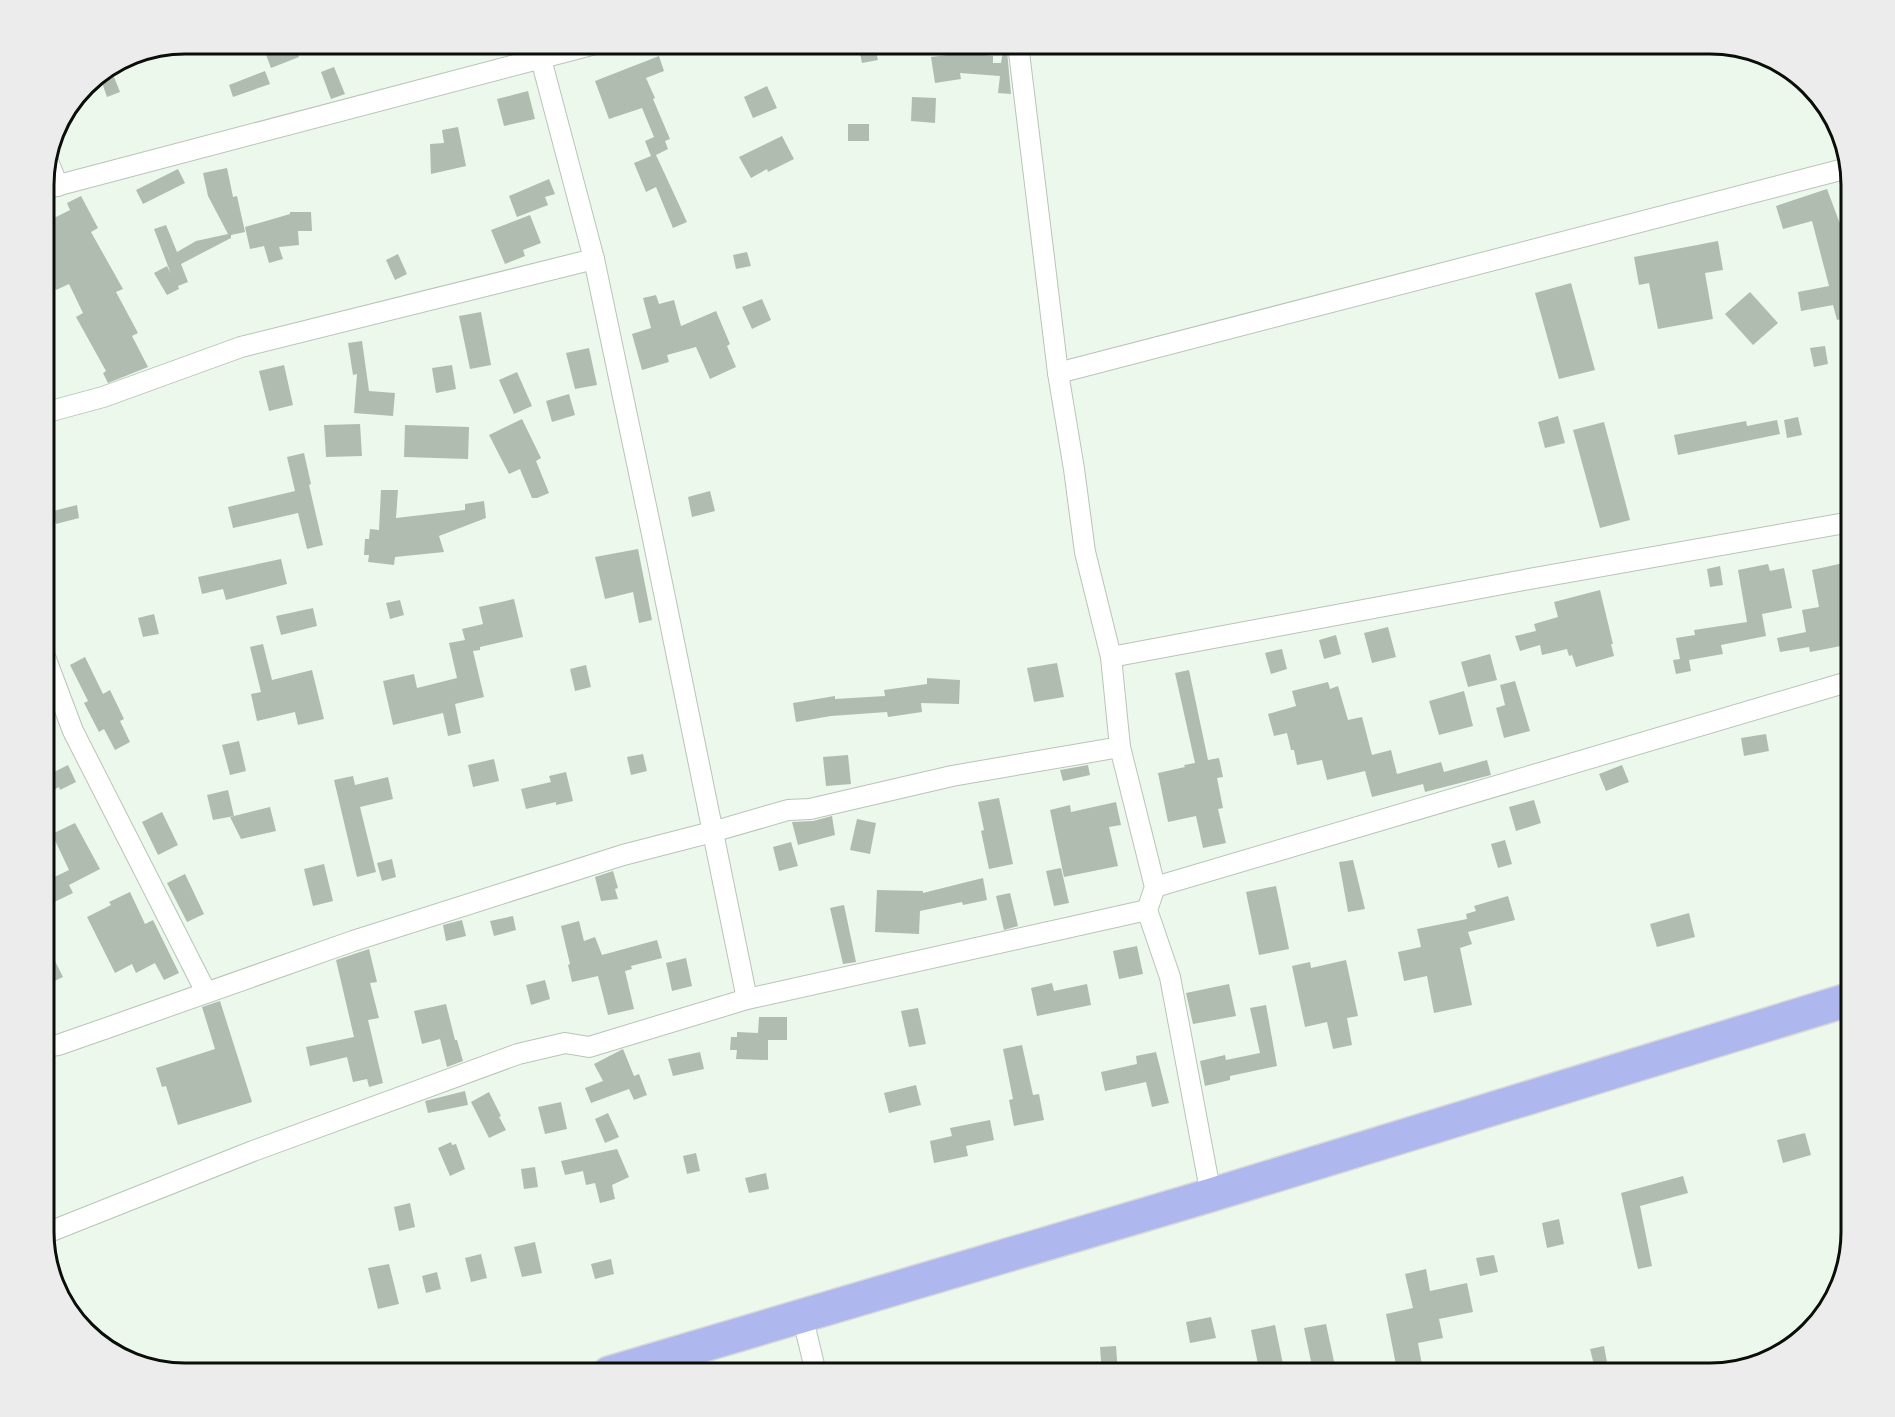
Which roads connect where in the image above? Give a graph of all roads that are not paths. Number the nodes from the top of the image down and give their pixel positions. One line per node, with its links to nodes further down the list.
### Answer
1 (559, 54): 3 (street)
2 (1019, 54): 7 (street)
3 (541, 59): 5 (street); 6 (street)
4 (1840, 170): 7 (street)
5 (54, 187)
6 (594, 259): 8 (street); 14 (street)
7 (1058, 373): 10 (street)
8 (54, 409)
9 (1841, 524): 10 (street)
10 (1111, 657): 13 (street)
11 (54, 681): 17 (street)
12 (1841, 684): 15 (street)
13 (1120, 747): 14 (street); 15 (street)
14 (712, 832): 17 (street); 18 (street)
15 (1155, 887): 16 (street)
16 (1147, 910): 18 (street); 21 (street)
17 (206, 992): 20 (street)
18 (747, 999): 22 (street)
19 (1841, 1002): 21 (highway)
20 (54, 1046)
21 (1211, 1195): 23 (highway)
22 (54, 1230)
23 (802, 1316): 24 (highway); 25 (street)
24 (646, 1363)
25 (813, 1363)

